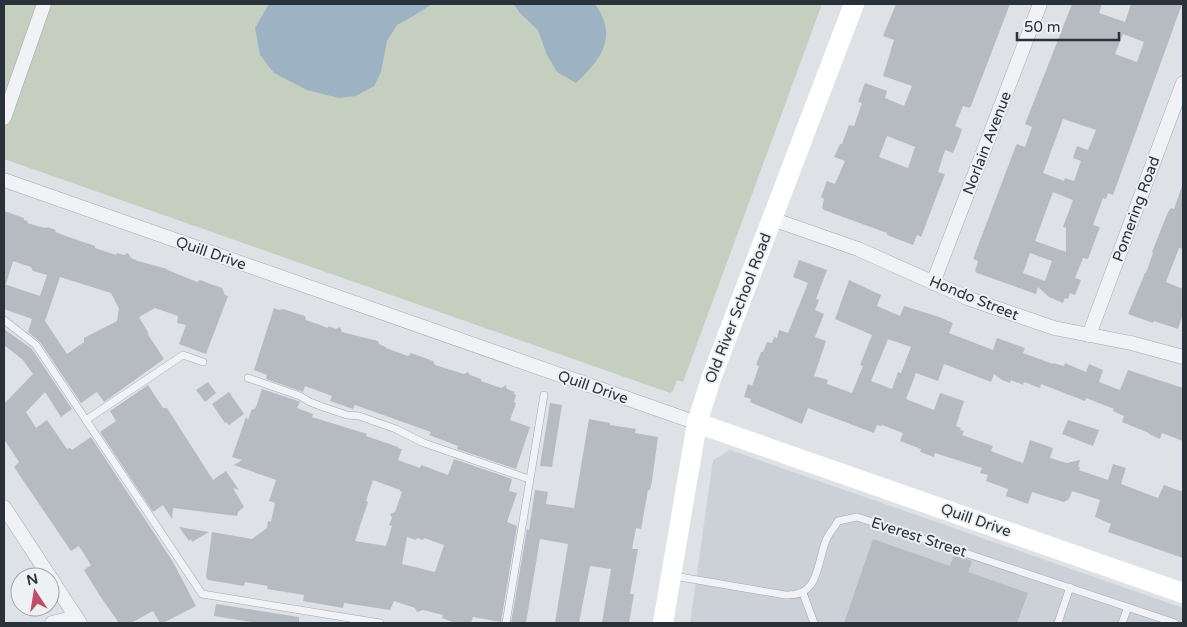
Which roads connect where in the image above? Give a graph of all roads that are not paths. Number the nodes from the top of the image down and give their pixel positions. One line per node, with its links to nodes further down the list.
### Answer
1 (44, 4): 5 (street)
2 (854, 4): 7 (main road, Old River School Road)
3 (1040, 4): 8 (street, Norlain Avenue)
4 (1183, 83): 10 (street, Pomering Road)
5 (4, 118)
6 (4, 180): 16 (street, Quill Drive)
7 (772, 219): 8 (street, Hondo Street); 16 (main road, Old River School Road)
8 (933, 283): 10 (street, Hondo Street)
9 (4, 320): 15 (lane)
10 (1090, 335): 11 (street, Hondo Street)
11 (1183, 357)
12 (204, 362): 15 (lane)
13 (248, 378): 17 (lane)
14 (544, 395): 17 (lane)
15 (86, 420): 26 (lane)
16 (697, 423): 19 (main road, Old River School Road); 22 (main road, Quill Drive)
17 (529, 479): 27 (lane)
18 (4, 507): 24 (street)
19 (670, 576): 21 (lane); 28 (main road, Old River School Road)
20 (1070, 588): 21 (lane, Everest Street); 23 (lane, Everest Street); 30 (lane)
21 (802, 593): 29 (lane)
22 (1183, 593)
23 (1128, 607): 31 (lane); 32 (lane, Everest Street)
24 (78, 620): 25 (street)
25 (52, 623)
26 (380, 623)
27 (506, 623)
28 (663, 623)
29 (814, 623)
30 (1058, 623)
31 (1122, 623)
32 (1175, 623)

